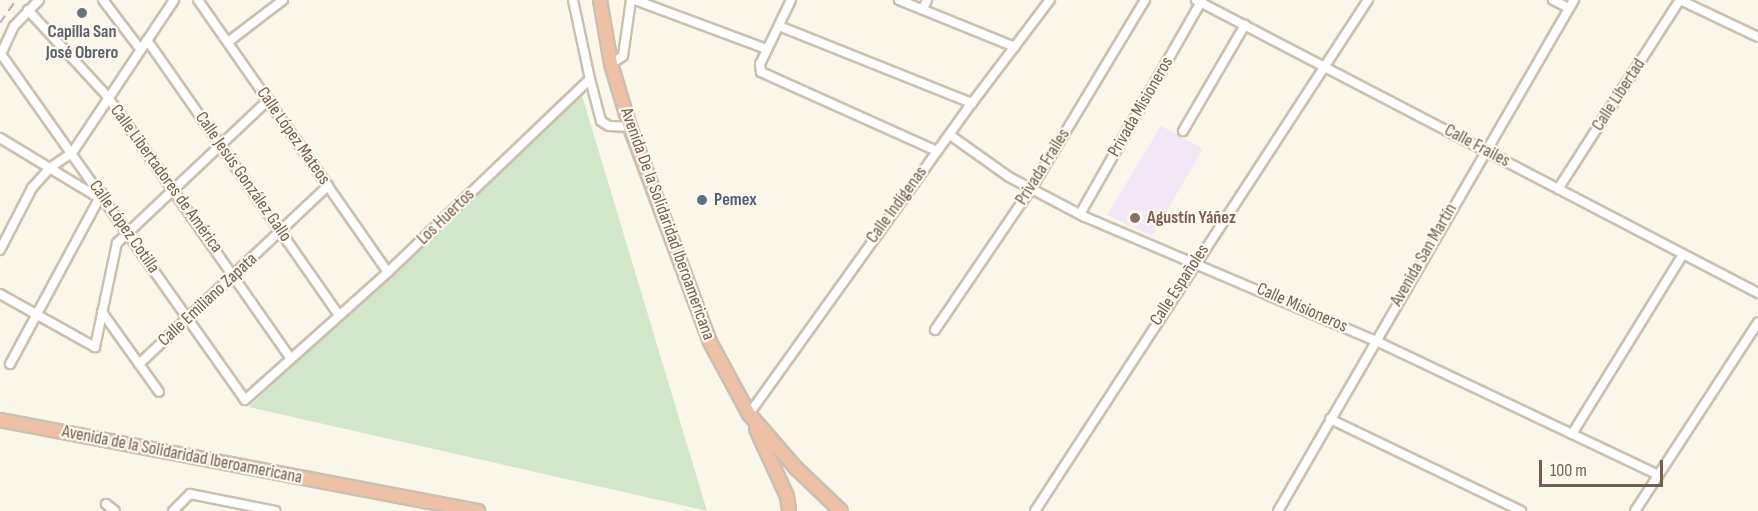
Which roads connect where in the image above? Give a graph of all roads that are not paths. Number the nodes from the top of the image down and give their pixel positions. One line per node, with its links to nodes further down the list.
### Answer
1 (39, 0): 21 (street)
2 (103, 0): 28 (street)
3 (174, 0): 25 (street)
4 (198, 0): 26 (street, Calle López Mateos)
5 (283, 0): 26 (street)
6 (573, 0): 33 (street)
7 (600, 0): 31 (highway, Avenida De la Solidaridad Iberoamericana)
8 (633, 0): 29 (street); 31 (street)
9 (791, 0): 23 (street)
10 (899, 0): 19 (street)
11 (1050, 0): 27 (street, Calle Indígenas)
12 (1144, 0): 47 (street, Privada Frailes)
13 (1368, 0): 32 (street, Calle Españoles)
14 (1553, 0): 20 (street)
15 (1574, 0): 20 (street, Avenida San Martín)
16 (1680, 0): 18 (street); 48 (street, Calle Libertad)
17 (1200, 1): 22 (street, Calle Frailes); 51 (street, Privada Misioneros)
18 (1692, 3): 24 (street)
19 (925, 4): 27 (street)
20 (1569, 8): 42 (street, Avenida San Martín)
21 (28, 10): 30 (street); 34 (street, Calle Libertadores de América)
22 (1245, 25): 32 (street, Calle Frailes); 38 (street)
23 (779, 26): 29 (street); 36 (street)
24 (1758, 37)
25 (147, 40): 28 (street); 41 (street, Calle Jesús González Gallo)
26 (228, 42): 35 (street, Calle López Mateos)
27 (1015, 47): 36 (street, Calle Indígenas)
28 (140, 49): 34 (street)
29 (767, 49): 43 (street)
30 (0, 55): 44 (street, Calle López Cotilla)
31 (611, 64): 37 (highway, Avenida De la Solidaridad Iberoamericana)
32 (1322, 65): 42 (street, Calle Frailes); 56 (street, Calle Españoles)
33 (590, 79): 37 (street); 57 (street, Los Huertos)
34 (106, 96): 44 (street); 49 (street, Calle Libertadores de América)
35 (268, 100): 41 (street); 46 (street, Calle López Mateos)
36 (972, 103): 39 (street, Calle Indígenas)
37 (630, 127): 73 (highway, Avenida De la Solidaridad Iberoamericana)
38 (1183, 131)
39 (950, 135): 43 (street, Calle Indígenas); 47 (street, Calle Misioneros)
40 (0, 138): 45 (street)
41 (222, 147): 49 (street); 53 (street, Calle Jesús González Gallo)
42 (1486, 150): 48 (street, Calle Frailes); 67 (street, Avenida San Martín)
43 (937, 151): 73 (street, Calle Indígenas)
44 (72, 153): 45 (street); 50 (street, Calle López Cotilla)
45 (51, 167): 50 (street); 54 (street)
46 (328, 186): 53 (street, Calle Emiliano Zapata); 57 (street, Calle López Mateos)
47 (1030, 189): 51 (street, Calle Misioneros); 66 (street, Privada Frailes)
48 (1558, 189): 55 (street, Calle Frailes)
49 (174, 191): 52 (street); 58 (street, Calle Libertadores de América)
50 (100, 196): 52 (street, Calle López Cotilla); 61 (street)
51 (1080, 214): 56 (street, Calle Misioneros)
52 (127, 230): 62 (street); 64 (street, Calle López Cotilla)
53 (281, 230): 58 (street, Calle Emiliano Zapata); 63 (street, Calle Jesús González Gallo)
54 (0, 250)
55 (1683, 254): 59 (street, Calle Frailes); 76 (street)
56 (1195, 262): 67 (street, Calle Misioneros); 85 (street, Calle Españoles)
57 (388, 272): 63 (street, Los Huertos)
58 (235, 275): 64 (street, Calle Emiliano Zapata); 68 (street, Calle Libertadores de América)
59 (1758, 293)
60 (0, 294): 61 (street)
61 (36, 311): 62 (street); 69 (street)
62 (102, 312): 70 (street)
63 (338, 314): 68 (street, Los Huertos)
64 (187, 319): 70 (street, Calle Emiliano Zapata); 72 (street, Calle López Cotilla)
65 (1758, 322): 77 (street)
66 (935, 330)
67 (1374, 340): 74 (street, Avenida San Martín); 76 (street, Calle Misioneros)
68 (291, 359): 72 (street, Los Huertos)
69 (10, 364)
70 (139, 364): 71 (street)
71 (159, 392)
72 (245, 400)
73 (749, 414): 83 (highway); 84 (highway, Avenida De la Solidaridad Iberoamericana)
74 (1330, 419): 86 (street, Avenida San Martín); 87 (street)
75 (0, 420): 82 (highway, Avenida de la Solidaridad Iberoamericana)
76 (1572, 434): 77 (street, Calle Misioneros)
77 (1658, 475): 88 (street)
78 (106, 504): 80 (street)
79 (271, 510): 81 (street)
80 (115, 511)
81 (173, 511)
82 (478, 511)
83 (789, 511)
84 (841, 511)
85 (1035, 511)
86 (1278, 511)
87 (1521, 511)
88 (1635, 511)

